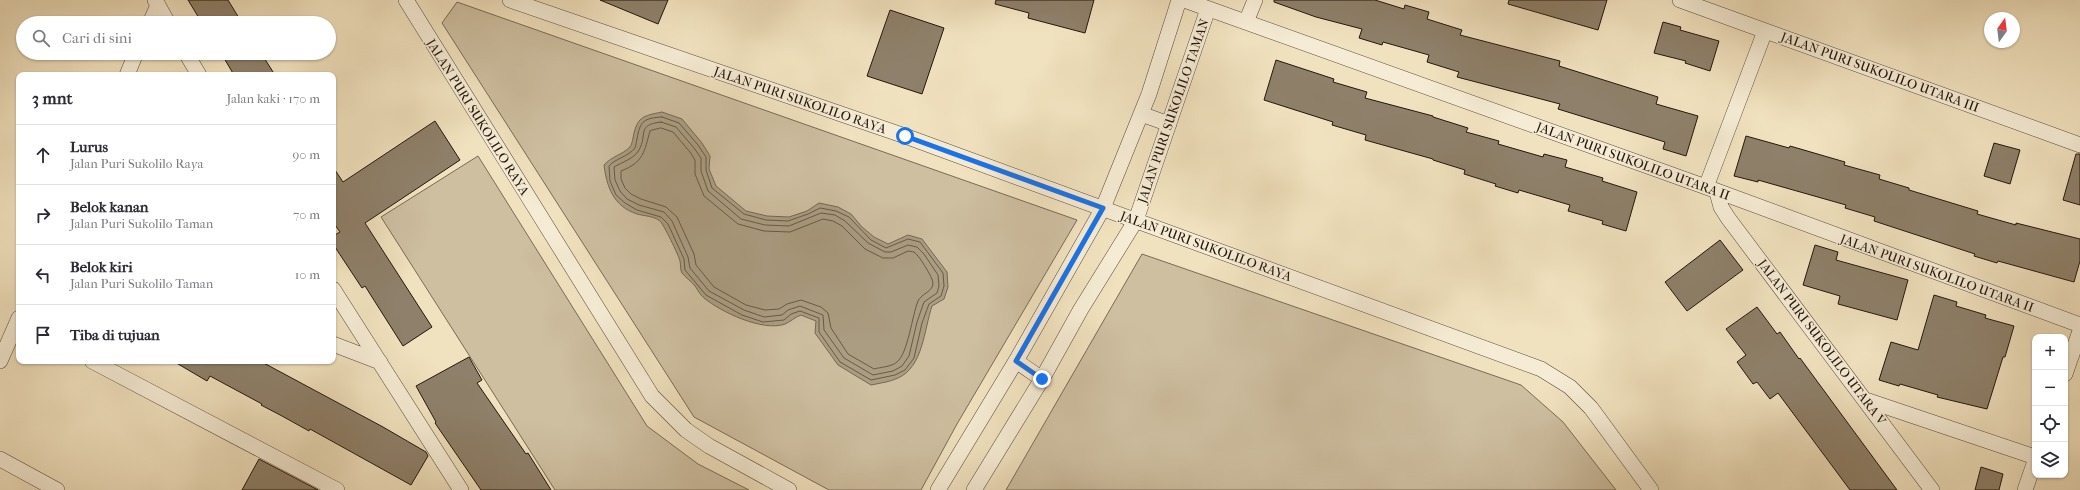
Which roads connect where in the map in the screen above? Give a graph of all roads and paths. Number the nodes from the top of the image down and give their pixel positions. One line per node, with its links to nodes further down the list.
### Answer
1 (510, 0): 21 (street, JALAN PURI SUKOLILO RAYA)
2 (1179, 0): 17 (street)
3 (1184, 0): 8 (street, JALAN PURI SUKOLILO UTARA II)
4 (1255, 0): 11 (street)
5 (1680, 0): 12 (street, JALAN PURI SUKOLILO UTARA III)
6 (411, 2): 41 (street, JALAN PURI SUKOLILO RAYA)
7 (156, 3): 9 (street); 10 (street)
8 (1208, 9): 11 (street, JALAN PURI SUKOLILO UTARA II); 18 (street, JALAN PURI SUKOLILO TAMAN)
9 (152, 16)
10 (164, 16)
11 (1246, 22): 20 (street, JALAN PURI SUKOLILO UTARA II)
12 (1765, 31): 19 (street, JALAN PURI SUKOLILO UTARA III); 20 (street)
13 (133, 60): 15 (street)
14 (190, 60): 16 (street)
15 (127, 72)
16 (197, 72)
17 (1141, 114): 18 (street); 21 (street)
18 (1168, 124): 22 (street, JALAN PURI SUKOLILO TAMAN)
19 (2080, 145)
20 (1712, 190): 25 (street, JALAN PURI SUKOLILO UTARA II); 34 (street, JALAN PURI SUKOLILO UTARA V)
21 (1103, 208): 22 (street, JALAN PURI SUKOLILO RAYA); 29 (street)
22 (1136, 220): 33 (street, JALAN PURI SUKOLILO TAMAN); 44 (street, JALAN PURI SUKOLILO RAYA)
23 (336, 294): 30 (street)
24 (16, 325): 28 (street)
25 (2080, 325)
26 (2080, 331): 32 (street)
27 (336, 345): 30 (street)
28 (0, 361)
29 (1016, 361): 33 (street); 42 (street)
30 (380, 362): 40 (street)
31 (98, 364): 39 (street)
32 (2066, 370)
33 (1042, 379): 43 (street, JALAN PURI SUKOLILO TAMAN)
34 (1866, 400): 35 (street); 45 (street, JALAN PURI SUKOLILO UTARA V)
35 (2032, 456)
36 (0, 459): 38 (street)
37 (2032, 469): 46 (street)
38 (58, 490)
39 (337, 490)
40 (461, 490)
41 (789, 490)
42 (938, 490)
43 (974, 490)
44 (1651, 490)
45 (1932, 490)
46 (2024, 490)

